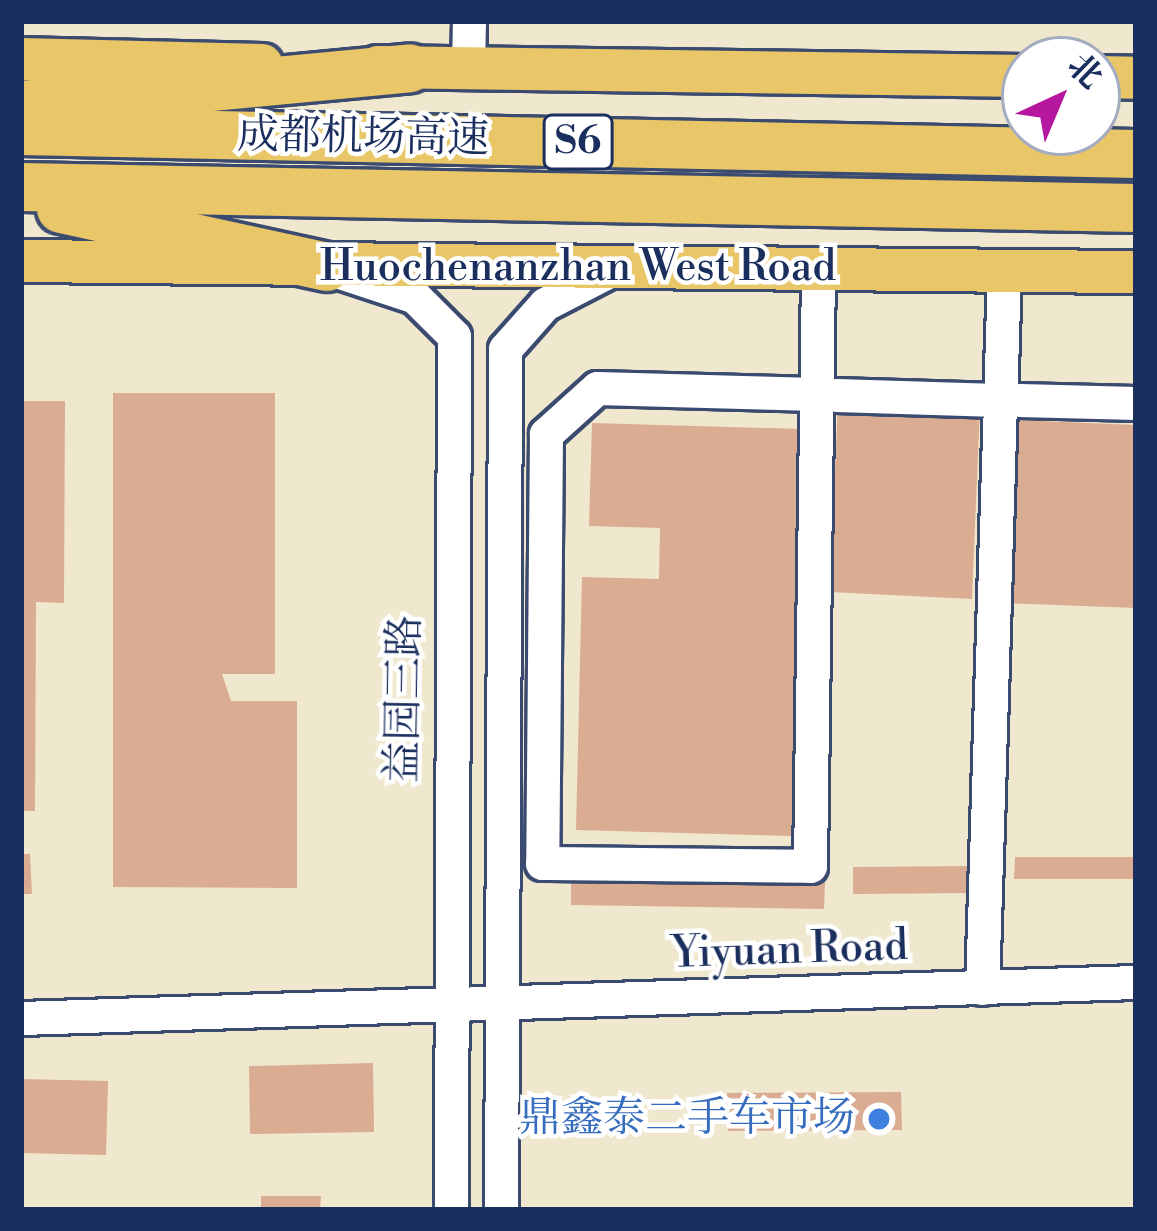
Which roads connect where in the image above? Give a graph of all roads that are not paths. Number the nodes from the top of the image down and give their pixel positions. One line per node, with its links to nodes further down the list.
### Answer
1 (469, 21): 4 (street)
2 (21, 59): 3 (main road)
3 (409, 68): 4 (main road); 6 (highway)
4 (468, 68): 5 (main road)
5 (1001, 76)
6 (21, 105)
7 (21, 131): 8 (highway, 成都机场高速 / S6)
8 (1136, 154)
9 (21, 187): 11 (highway, 成都机场高速 / S6)
10 (21, 200): 14 (highway)
11 (1136, 208)
12 (21, 261): 14 (main road, Huochenanzhan West Road)
13 (620, 265): 14 (main road, Huochenanzhan West Road); 15 (main road, Huochenanzhan West Road); 23 (street)
14 (327, 268): 24 (street, 益园三路)
15 (818, 268): 16 (main road, Huochenanzhan West Road); 18 (street)
16 (1004, 270): 17 (main road, Huochenanzhan West Road); 19 (street)
17 (1136, 272)
18 (825, 395): 18 (street); 19 (street)
19 (1008, 400): 20 (street); 22 (street)
20 (1136, 404)
21 (1136, 982): 22 (street, Yiyuan Road)
22 (982, 988): 23 (street, Yiyuan Road)
23 (497, 1007): 24 (street, Yiyuan Road); 27 (street)
24 (448, 1009): 25 (street, Yiyuan Road); 26 (street, 益园三路)
25 (21, 1018)
26 (451, 1210)
27 (501, 1210)

